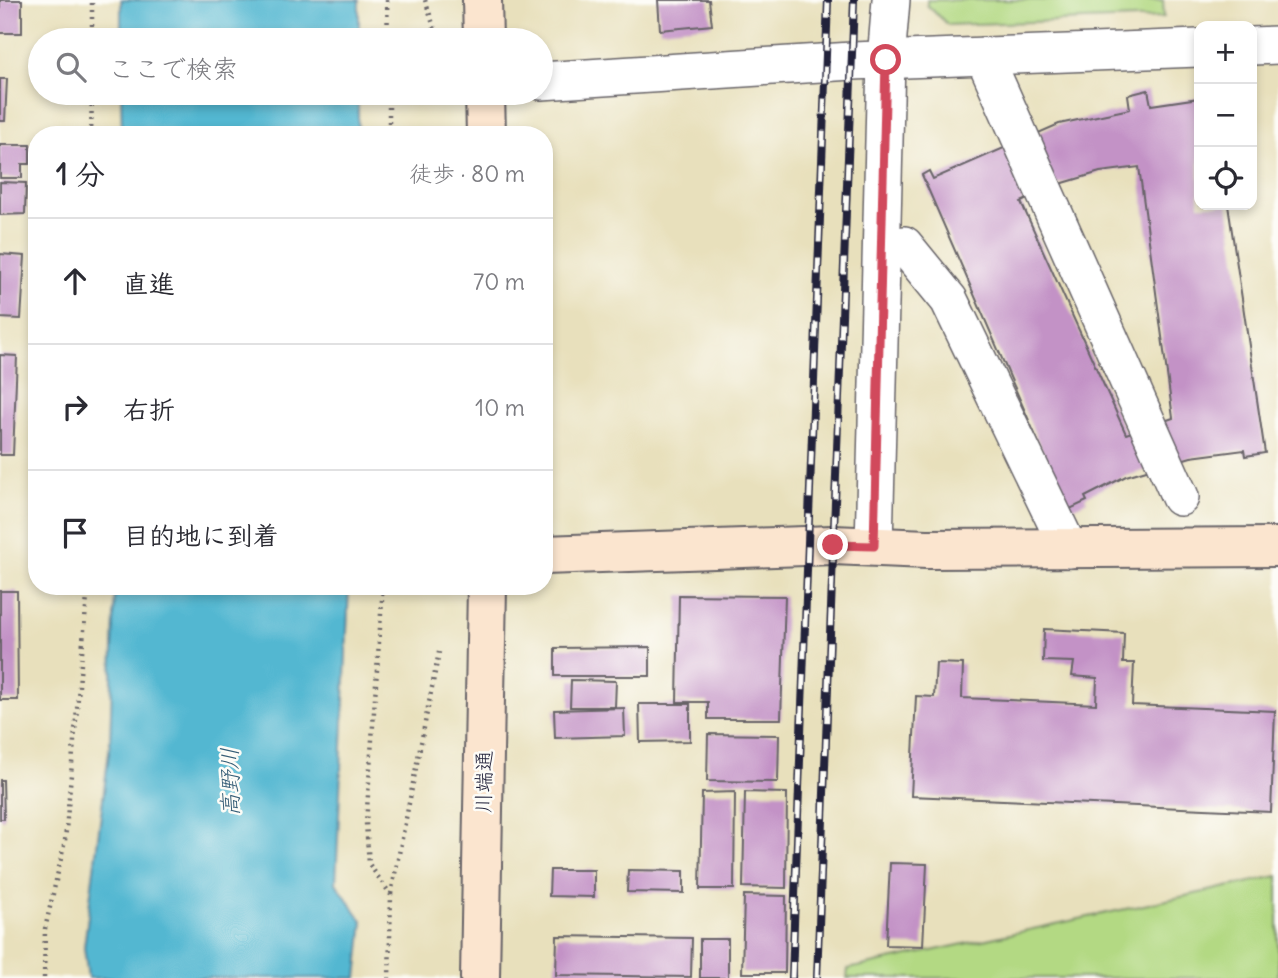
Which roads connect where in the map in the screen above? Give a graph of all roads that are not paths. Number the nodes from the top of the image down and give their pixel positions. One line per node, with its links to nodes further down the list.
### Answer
1 (482, 0): 3 (street)
2 (891, 0): 8 (street)
3 (483, 28)
4 (1278, 45): 5 (street)
5 (1257, 46)
6 (1194, 48): 7 (street)
7 (984, 56): 8 (street); 13 (street)
8 (886, 60): 9 (street); 14 (street)
9 (553, 79)
10 (485, 105): 11 (street)
11 (486, 126)
12 (904, 245): 16 (street)
13 (1180, 497)
14 (874, 546): 16 (street); 17 (street)
15 (1278, 547): 16 (street)
16 (1069, 549)
17 (553, 555)
18 (488, 595): 19 (street, 川端通)
19 (480, 978)

